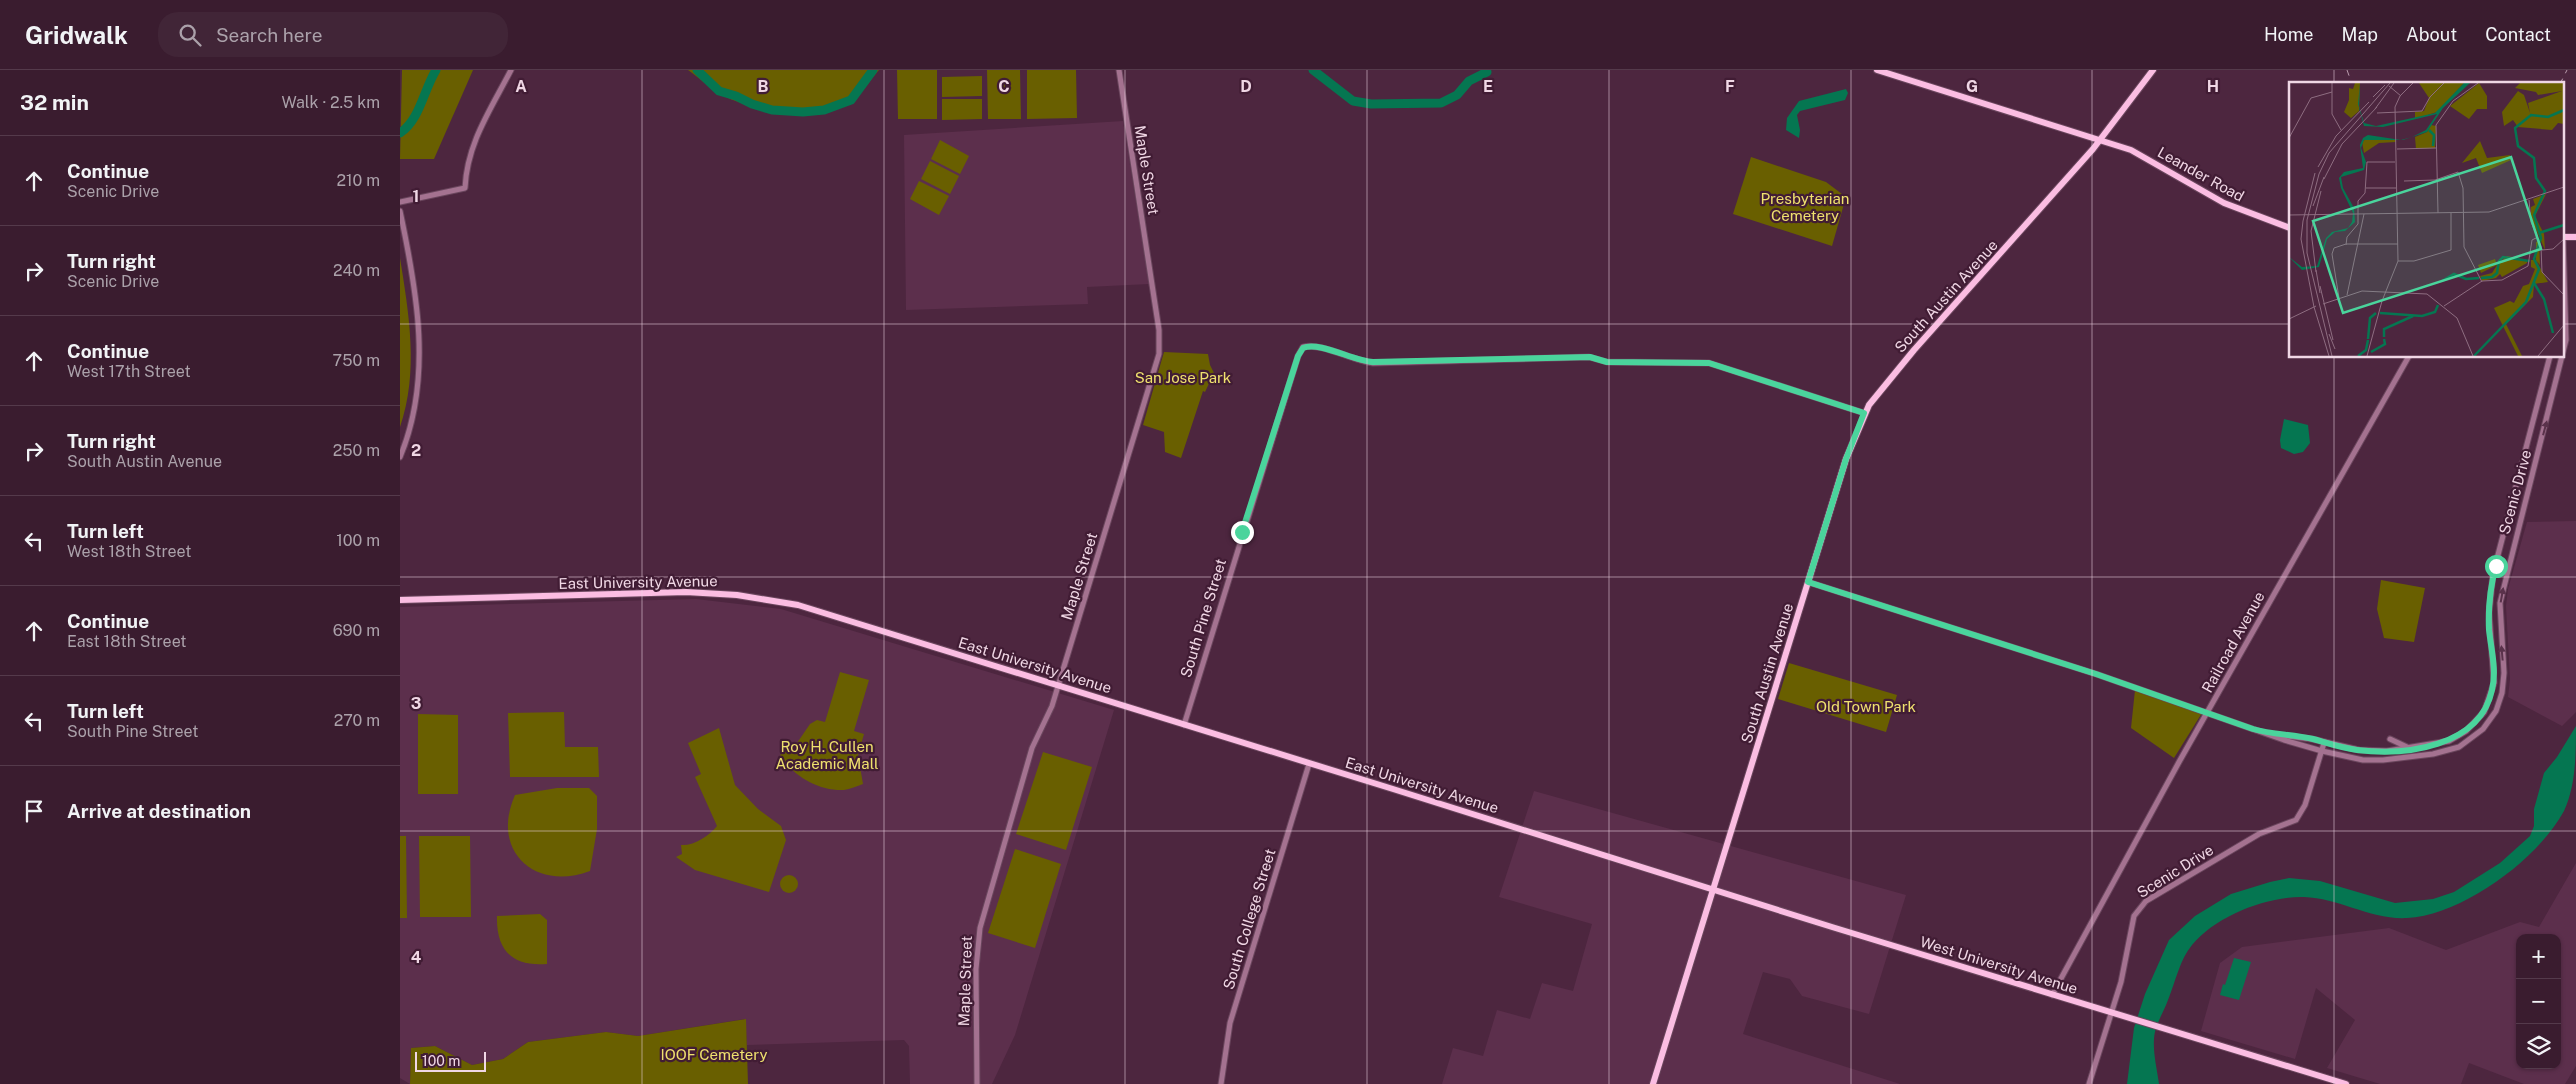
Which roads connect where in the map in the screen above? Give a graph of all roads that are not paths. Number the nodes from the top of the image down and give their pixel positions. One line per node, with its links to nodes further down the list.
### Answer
1 (511, 70): 6 (street)
2 (1119, 70): 26 (street, Maple Street)
3 (1877, 70): 5 (main road, Leander Road)
4 (2153, 70): 5 (main road, South Austin Avenue)
5 (2101, 139): 8 (main road, Leander Road); 14 (main road, South Austin Avenue)
6 (400, 202)
7 (400, 211): 15 (street)
8 (2289, 228)
9 (2408, 358): 27 (street, Railroad Avenue)
10 (2550, 358): 12 (street, Scenic Drive)
11 (2561, 358): 13 (street, Scenic Drive)
12 (2542, 390): 13 (street); 16 (street, Scenic Drive)
13 (2554, 393): 17 (street, Scenic Drive, one-way to 13)
14 (1864, 413): 22 (main road, South Austin Avenue); 28 (street, South Pine Street)
15 (400, 456)
16 (2522, 467): 17 (street); 18 (street, Scenic Drive)
17 (2533, 470): 19 (street, Scenic Drive)
18 (2508, 523): 19 (street); 20 (street, Scenic Drive)
19 (2519, 526): 21 (street, Scenic Drive)
20 (2494, 574): 21 (street); 24 (street, Scenic Drive)
21 (2505, 578): 25 (street, Scenic Drive, one-way to 21)
22 (1808, 582): 27 (street); 36 (main road, South Austin Avenue)
23 (400, 600): 26 (main road, East University Avenue)
24 (2489, 613): 25 (street); 32 (street, Scenic Drive)
25 (2500, 614): 33 (street, Scenic Drive, one-way to 25)
26 (1058, 685): 28 (main road, East University Avenue); 39 (street, Maple Street)
27 (2208, 712): 29 (street); 37 (street, Railroad Avenue)
28 (1184, 725): 34 (main road, East University Avenue)
29 (2274, 735): 31 (street); 33 (street)
30 (2390, 739): 32 (street)
31 (2324, 743): 32 (street, Scenic Drive); 33 (street, Scenic Drive)
32 (2413, 748)
33 (2322, 751): 38 (street, Scenic Drive)
34 (1309, 764): 35 (main road, East University Avenue); 40 (street, South College Street)
35 (1645, 869): 36 (main road, West University Avenue)
36 (1712, 890): 37 (main road, West University Avenue); 41 (main road, South Austin Avenue)
37 (2052, 995): 38 (main road, West University Avenue)
38 (2112, 1012): 42 (street, Scenic Drive); 43 (main road, West University Avenue)
39 (977, 1084)
40 (1221, 1084)
41 (1652, 1084)
42 (2089, 1084)
43 (2346, 1084)

